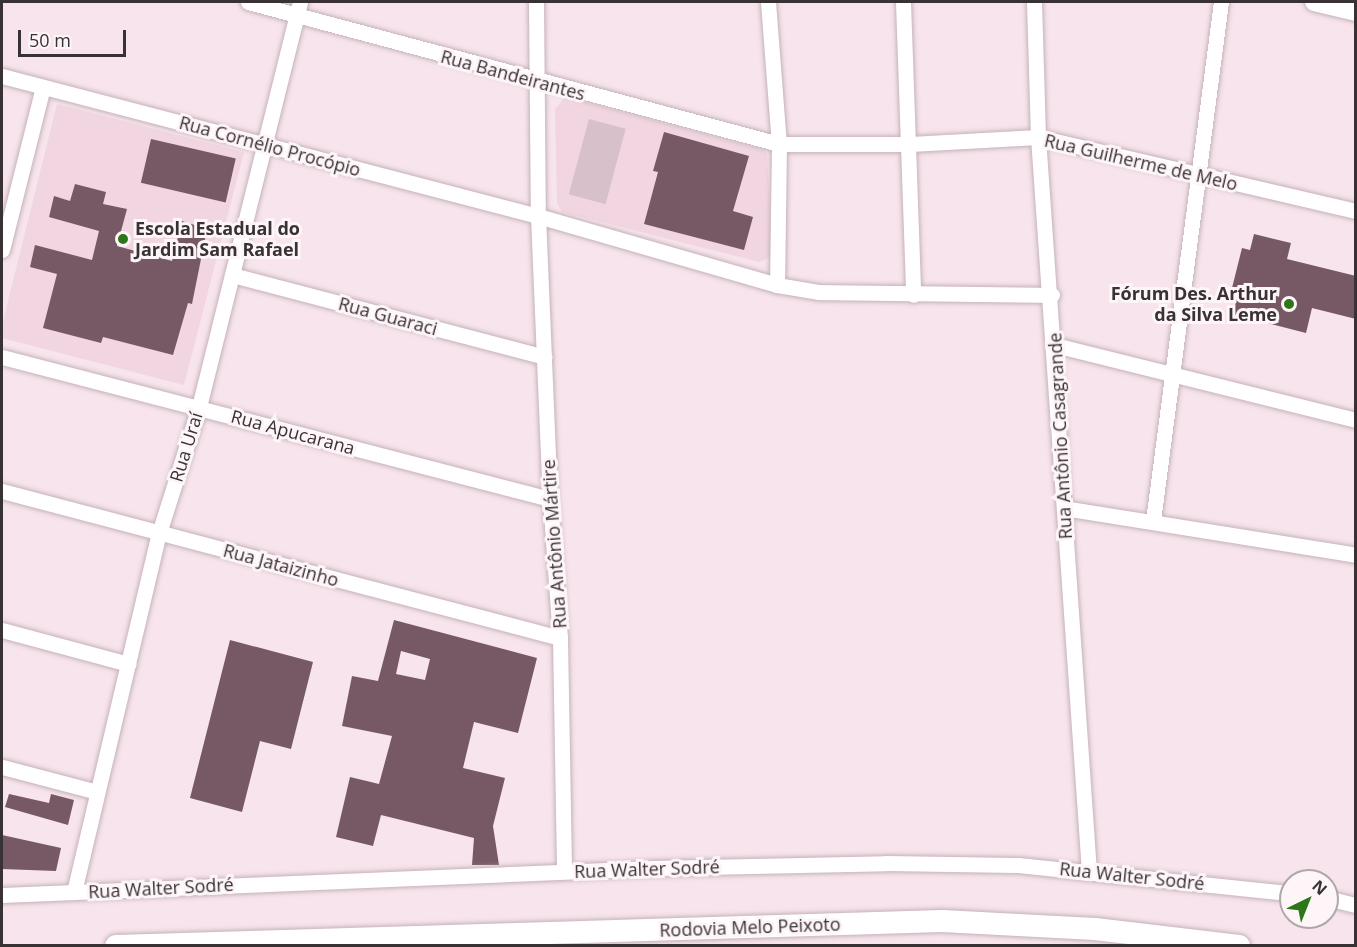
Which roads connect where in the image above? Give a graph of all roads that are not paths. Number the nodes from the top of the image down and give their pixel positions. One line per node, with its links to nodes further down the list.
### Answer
1 (248, 2): 8 (street, Rua Bandeirantes)
2 (536, 2): 11 (street, Rua Antônio Mártire)
3 (768, 2): 15 (street)
4 (903, 2): 16 (street)
5 (1034, 2): 13 (street, Rua Antônio Casagrande)
6 (1221, 2): 17 (street)
7 (1314, 2): 9 (street)
8 (299, 8): 11 (street, Rua Bandeirantes); 14 (street, Rua Uraí)
9 (1356, 12)
10 (2, 76): 12 (street, Rua Cornélio Procópio)
11 (535, 81): 15 (street, Rua Bandeirantes); 19 (street, Rua Antônio Mártire)
12 (43, 87): 14 (street, Rua Cornélio Procópio); 20 (street)
13 (1038, 137): 16 (street, Rua Guilherme de Melo); 17 (street, Rua Guilherme de Melo); 25 (street, Rua Antônio Casagrande)
14 (265, 144): 19 (street, Rua Cornélio Procópio); 22 (street, Rua Uraí)
15 (779, 144): 16 (street, Rua Guilherme de Melo); 23 (street)
16 (910, 144): 24 (street)
17 (1196, 175): 18 (street, Rua Guilherme de Melo); 29 (street)
18 (1356, 211)
19 (538, 216): 23 (street, Rua Cornélio Procópio); 28 (street, Rua Antônio Mártire)
20 (5, 221): 21 (street)
21 (2, 250)
22 (232, 275): 28 (street, Rua Guaraci); 30 (street, Rua Uraí)
23 (777, 285): 24 (street, Rua Cornélio Procópio)
24 (913, 295): 25 (street, Rua Cornélio Procópio)
25 (1052, 295): 26 (street, Rua Antônio Casagrande)
26 (1055, 345): 29 (street); 34 (street, Rua Antônio Casagrande)
27 (2, 357): 30 (street, Rua Apucarana)
28 (544, 357): 33 (street, Rua Antônio Mártire)
29 (1171, 373): 31 (street); 35 (street)
30 (199, 407): 33 (street, Rua Apucarana); 36 (street, Rua Uraí)
31 (1356, 420)
32 (2, 491): 36 (street, Rua Jataizinho)
33 (550, 499): 39 (street, Rua Antônio Mártire)
34 (1064, 508): 35 (street); 44 (street, Rua Antônio Casagrande)
35 (1153, 522): 37 (street)
36 (159, 533): 39 (street, Rua Jataizinho); 40 (street, Rua Uraí)
37 (1356, 555)
38 (2, 630): 40 (street)
39 (560, 638): 43 (street, Rua Antônio Mártire)
40 (129, 664): 42 (street, Rua Uraí)
41 (2, 767): 42 (street)
42 (97, 792): 45 (street, Rua Uraí)
43 (564, 871): 44 (street, Rua Walter Sodré); 45 (street, Rua Walter Sodré)
44 (1089, 871): 46 (street, Rua Walter Sodré)
45 (74, 892): 47 (street, Rua Walter Sodré)
46 (1279, 892)
47 (2, 895)
48 (1339, 901): 49 (street)
49 (1356, 905)
50 (116, 945): 51 (main road, Rodovia Melo Peixoto)
51 (1239, 945)

